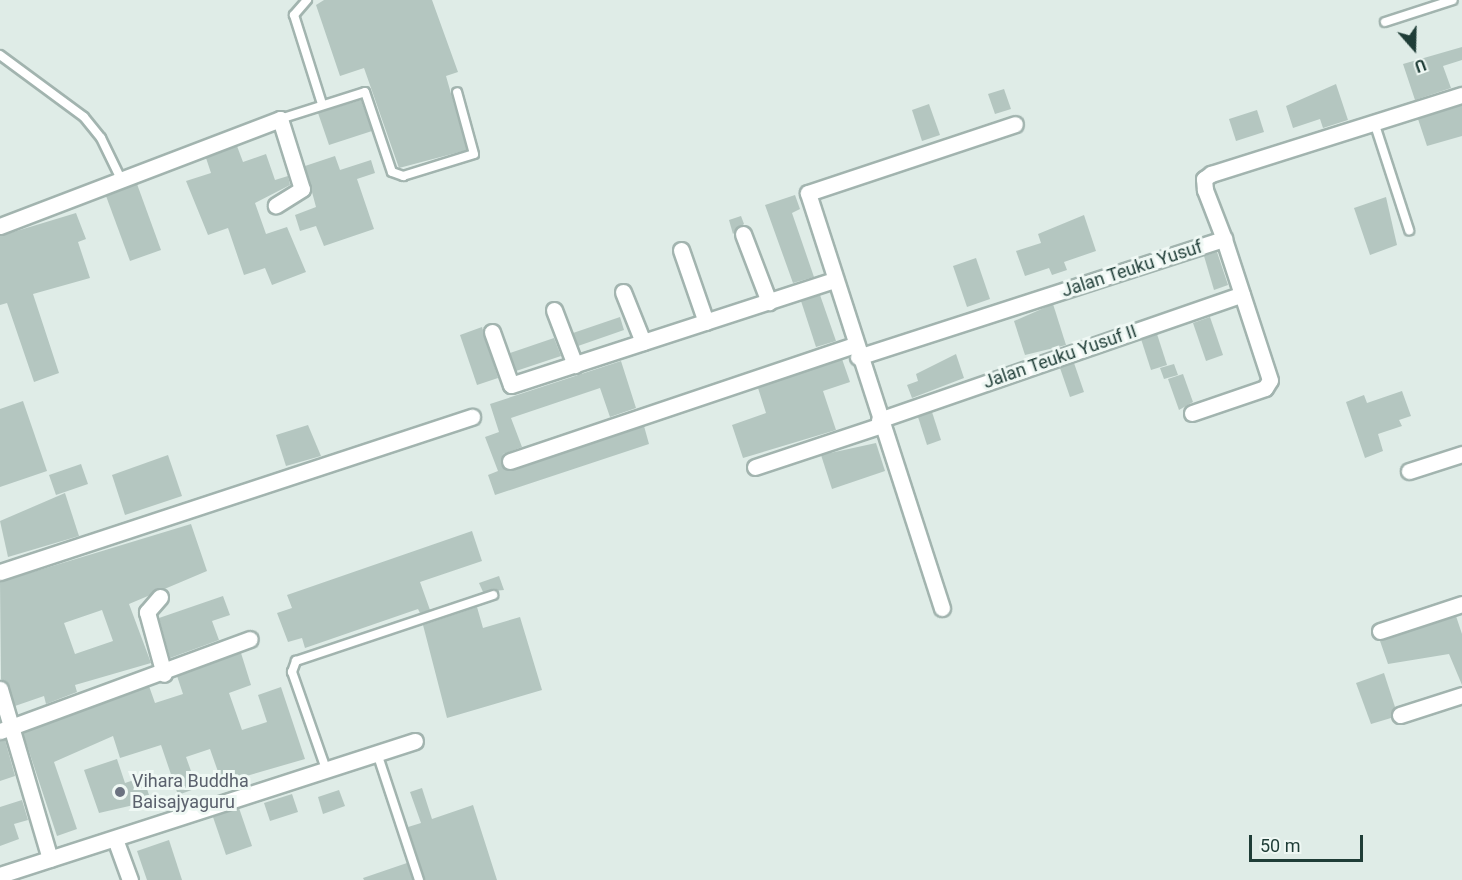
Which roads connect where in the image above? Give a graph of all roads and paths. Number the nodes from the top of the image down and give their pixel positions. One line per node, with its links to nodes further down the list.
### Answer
1 (307, 0): 7 (lane)
2 (1453, 0): 3 (lane)
3 (1385, 22)
4 (0, 56): 11 (lane)
5 (457, 92): 7 (lane)
6 (1462, 95): 9 (street, Jalan Teuku Yusuf)
7 (322, 104): 8 (lane)
8 (280, 119): 11 (street); 12 (street)
9 (1374, 122): 14 (lane); 16 (street, Jalan Teuku Yusuf)
10 (1015, 124): 18 (street)
11 (123, 183): 13 (street)
12 (276, 205)
13 (0, 226)
14 (1408, 230)
15 (743, 234): 21 (street)
16 (1224, 239): 20 (street); 26 (street, Jalan Teuku Yusuf)
17 (681, 250): 23 (street)
18 (835, 280): 21 (street); 26 (street)
19 (623, 292): 25 (street)
20 (1242, 294): 28 (street); 30 (street, Jalan Teuku Yusuf II)
21 (769, 302): 23 (street)
22 (554, 310): 27 (street)
23 (706, 322): 25 (street)
24 (492, 332): 27 (street)
25 (643, 342): 27 (street)
26 (856, 351): 30 (street); 32 (street, Jalan Teuku Yusuf)
27 (575, 364)
28 (1192, 413)
29 (472, 417): 35 (street)
30 (880, 423): 33 (street, Jalan Teuku Yusuf II); 39 (street)
31 (1462, 454): 34 (street)
32 (510, 461)
33 (755, 467)
34 (1409, 471)
35 (0, 572)
36 (493, 595): 49 (lane)
37 (160, 597): 42 (street)
38 (1462, 604): 40 (street)
39 (942, 608)
40 (1380, 631)
41 (250, 639): 42 (street)
42 (164, 674): 46 (street)
43 (0, 689): 46 (street)
44 (1462, 695): 45 (street)
45 (1400, 715)
46 (6, 729): 51 (street)
47 (415, 741): 48 (street)
48 (377, 753): 49 (street); 54 (lane)
49 (326, 769): 50 (street)
50 (115, 839): 51 (street); 53 (street)
51 (50, 859): 52 (street)
52 (0, 875)
53 (130, 880)
54 (419, 880)

